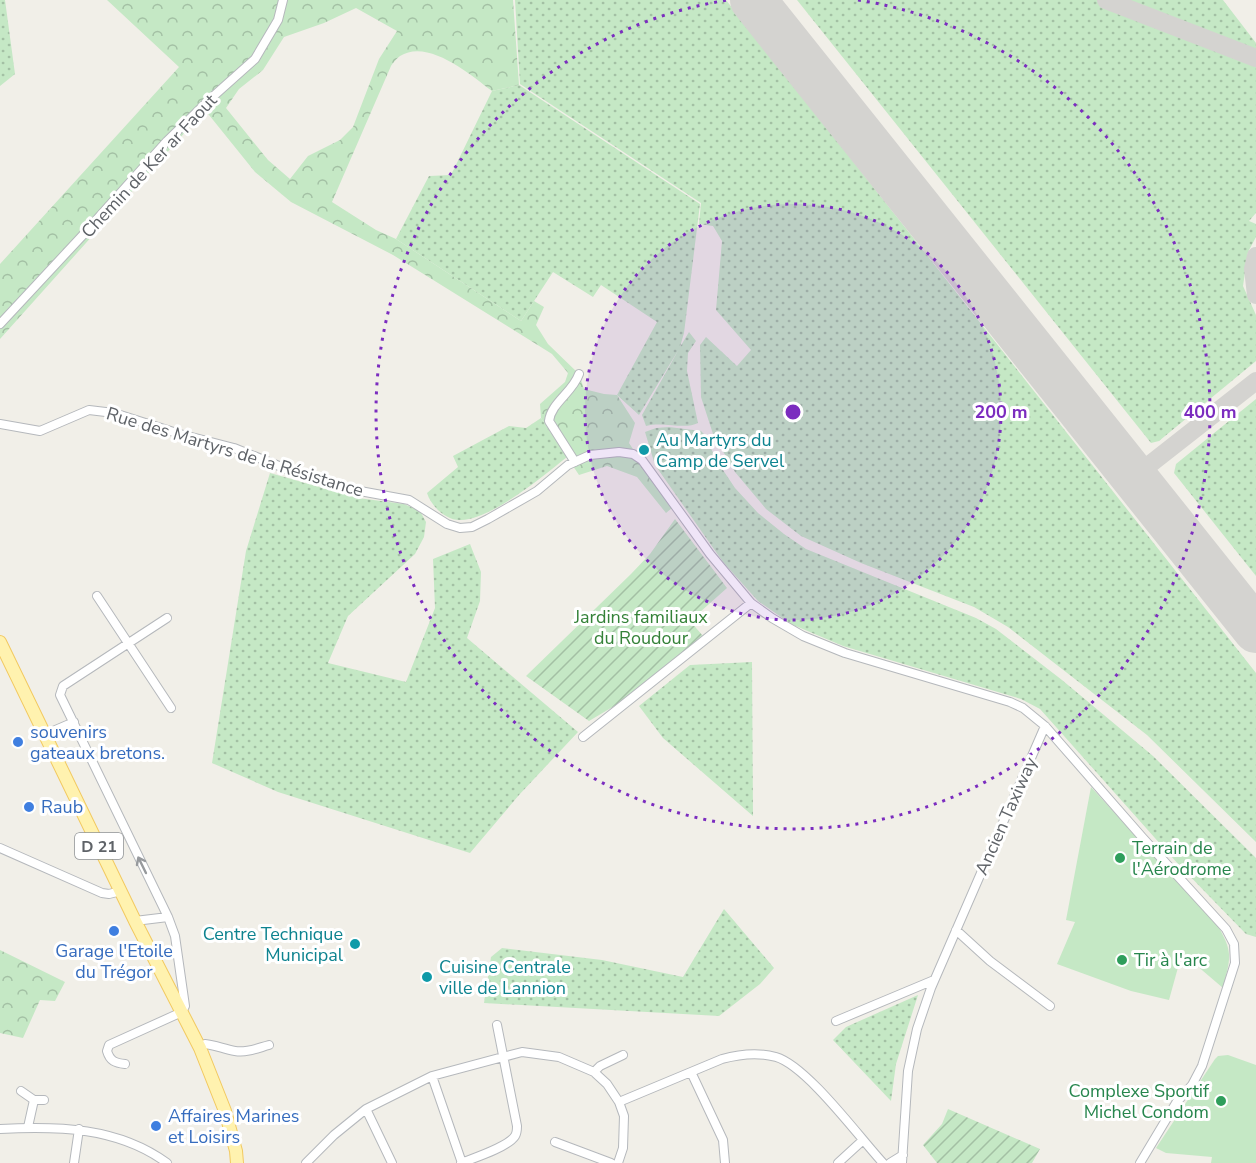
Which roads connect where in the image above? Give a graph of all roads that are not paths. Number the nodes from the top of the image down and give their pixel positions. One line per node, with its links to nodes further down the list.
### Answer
1 (283, 0): 2 (street, Chemin de Ker ar Faout)
2 (0, 324)
3 (579, 374): 5 (street)
4 (0, 424): 5 (street, Rue des Martyrs de la Résistance)
5 (575, 462): 7 (street, Rue des Martyrs de la Résistance)
6 (97, 596): 9 (street)
7 (751, 603): 13 (street, Rue des Martyrs de la Résistance); 15 (street)
8 (166, 618): 9 (street)
9 (128, 644): 11 (street); 12 (street)
10 (1, 648): 14 (main road, D 21)
11 (171, 708)
12 (74, 722): 14 (street); 18 (street, one-way to 12)
13 (1045, 726): 20 (street, Ancien Taxiway); 58 (street, Rue des Martyrs de la Résistance)
14 (46, 734): 17 (main road, D 21)
15 (583, 737)
16 (0, 848): 17 (street)
17 (121, 891): 19 (main road, D 21)
18 (168, 917): 19 (street); 23 (street)
19 (135, 921): 23 (main road, D 21)
20 (956, 930): 21 (street, Ancien Taxiway); 22 (street)
21 (934, 980): 24 (street); 44 (street, Ancien Taxiway)
22 (1050, 1006)
23 (182, 1012): 27 (main road, D 21); 30 (street)
24 (836, 1020)
25 (496, 1025): 29 (street)
26 (269, 1045): 27 (street)
27 (200, 1048): 47 (main road, D 21); 48 (main road, D 21)
28 (623, 1055): 31 (street)
29 (503, 1056): 31 (street); 33 (street); 51 (street)
30 (124, 1064)
31 (594, 1072): 37 (street)
32 (691, 1072): 37 (street); 42 (street); 54 (street)
33 (432, 1076): 38 (street); 51 (street)
34 (21, 1091): 35 (street)
35 (34, 1100): 36 (street); 39 (street)
36 (44, 1100)
37 (619, 1102): 53 (street)
38 (366, 1109): 49 (street); 50 (street)
39 (28, 1127): 40 (street); 41 (street)
40 (0, 1128)
41 (79, 1129): 45 (street); 46 (street)
42 (862, 1141): 55 (street); 56 (street)
43 (555, 1142): 52 (street)
44 (902, 1159): 57 (street)
45 (164, 1162)
46 (74, 1163)
47 (230, 1163)
48 (237, 1163)
49 (306, 1163)
50 (392, 1163)
51 (461, 1163)
52 (611, 1163)
53 (618, 1163)
54 (725, 1163)
55 (838, 1163)
56 (883, 1163)
57 (890, 1163)
58 (1140, 1163)

